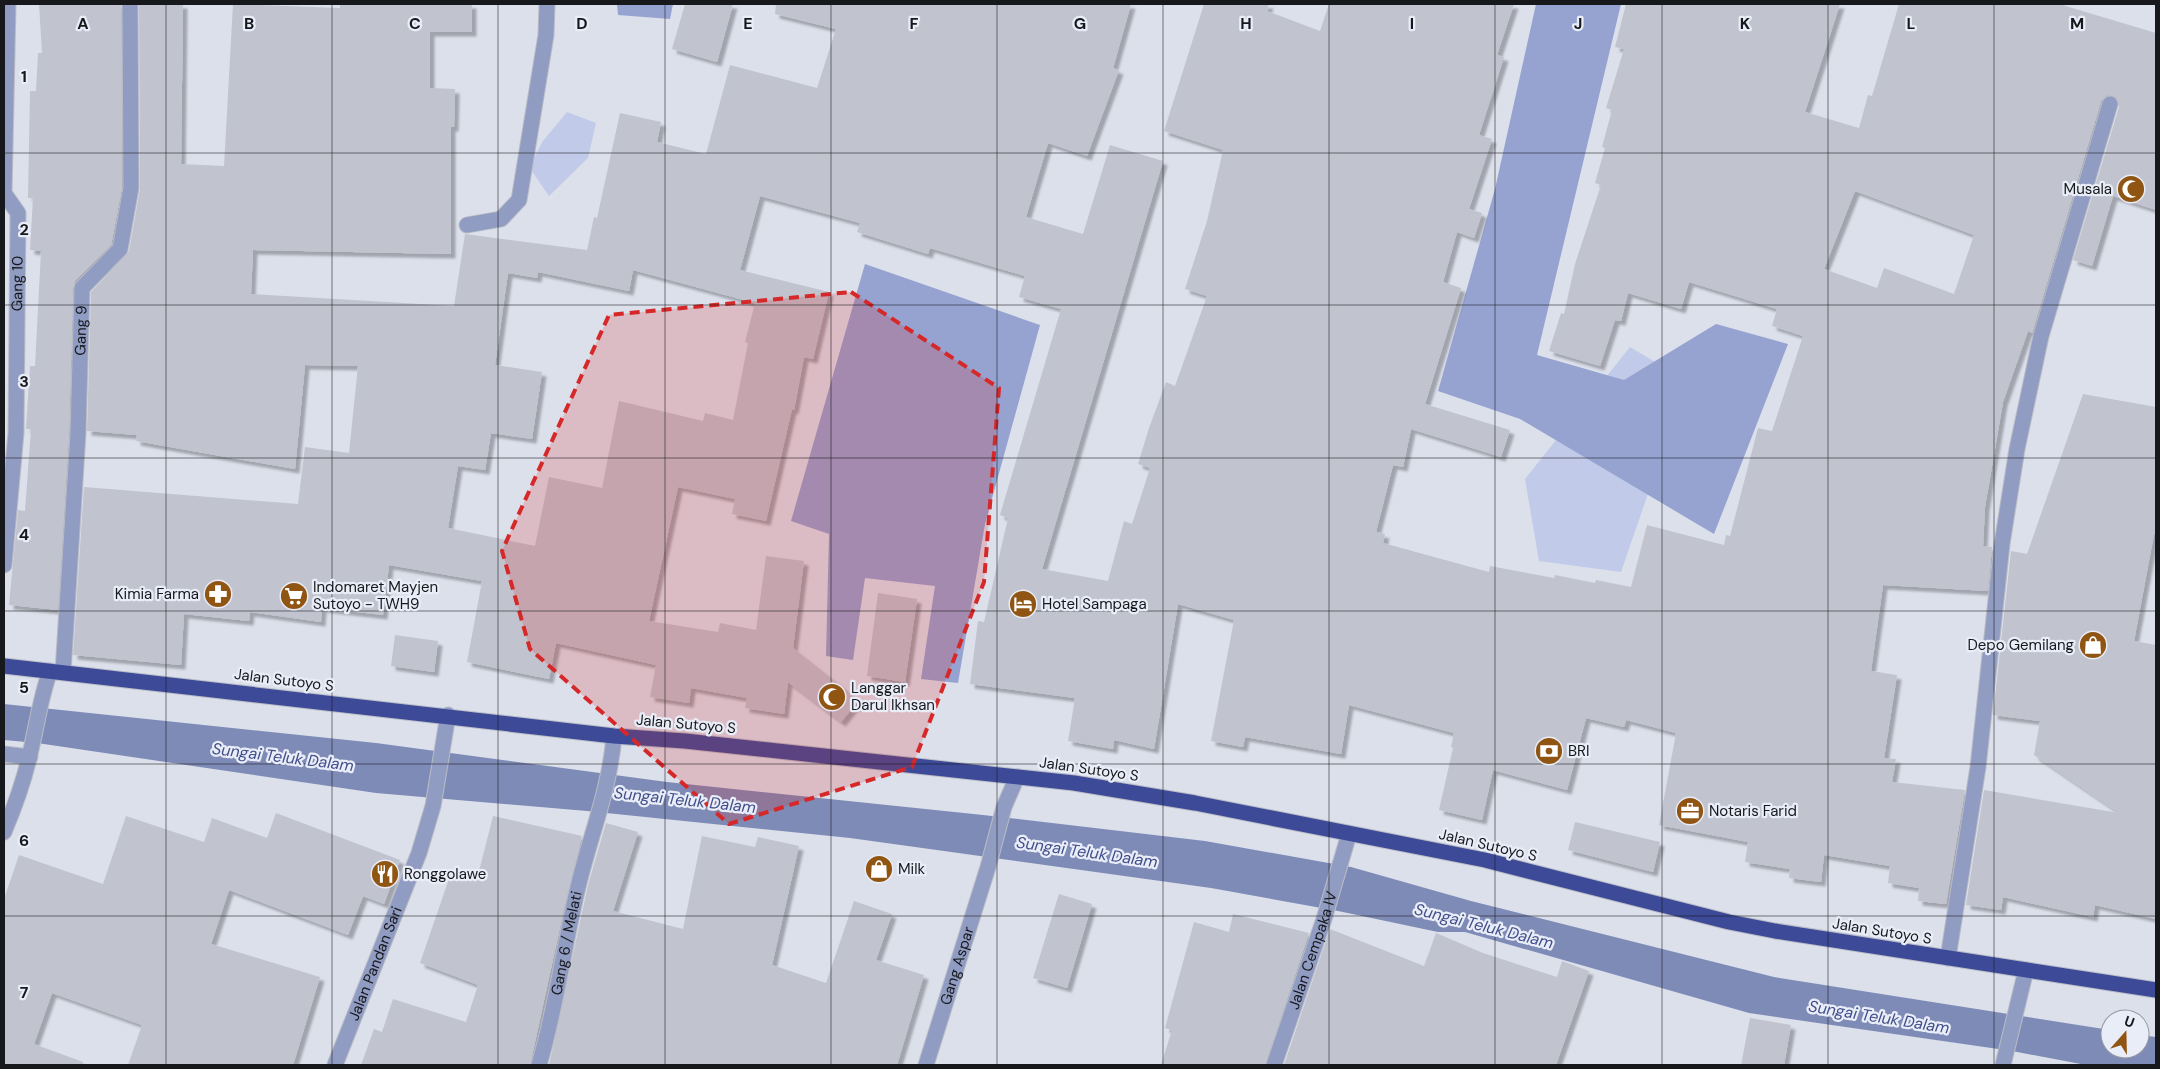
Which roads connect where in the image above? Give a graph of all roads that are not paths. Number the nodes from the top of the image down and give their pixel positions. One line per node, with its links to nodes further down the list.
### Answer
1 (8, 4): 6 (street, Gang 10)
2 (130, 4): 8 (street, Gang 9)
3 (547, 4): 5 (street)
4 (2110, 104): 16 (street)
5 (468, 225)
6 (4, 565)
7 (4, 666): 8 (highway, Jalan Sutoyo S)
8 (56, 671): 9 (highway, Jalan Sutoyo S); 12 (street, Gang 9)
9 (448, 716): 10 (highway, Jalan Sutoyo S); 20 (street, Jalan Pandan Sari)
10 (614, 736): 13 (highway, Jalan Sutoyo S); 21 (street, Gang 6 / Melati)
11 (4, 754): 12 (street)
12 (30, 755): 14 (street, Gang 9)
13 (1018, 777): 15 (highway, Jalan Sutoyo S); 22 (street, Gang Aspar)
14 (4, 832)
15 (1350, 834): 16 (highway, Jalan Sutoyo S); 23 (street, Jalan Cempaka IV)
16 (1948, 958): 17 (highway, Jalan Sutoyo S)
17 (2026, 970): 18 (highway, Jalan Sutoyo S); 19 (street)
18 (2156, 990)
19 (2004, 1062)
20 (335, 1065)
21 (539, 1065)
22 (926, 1065)
23 (1274, 1065)

